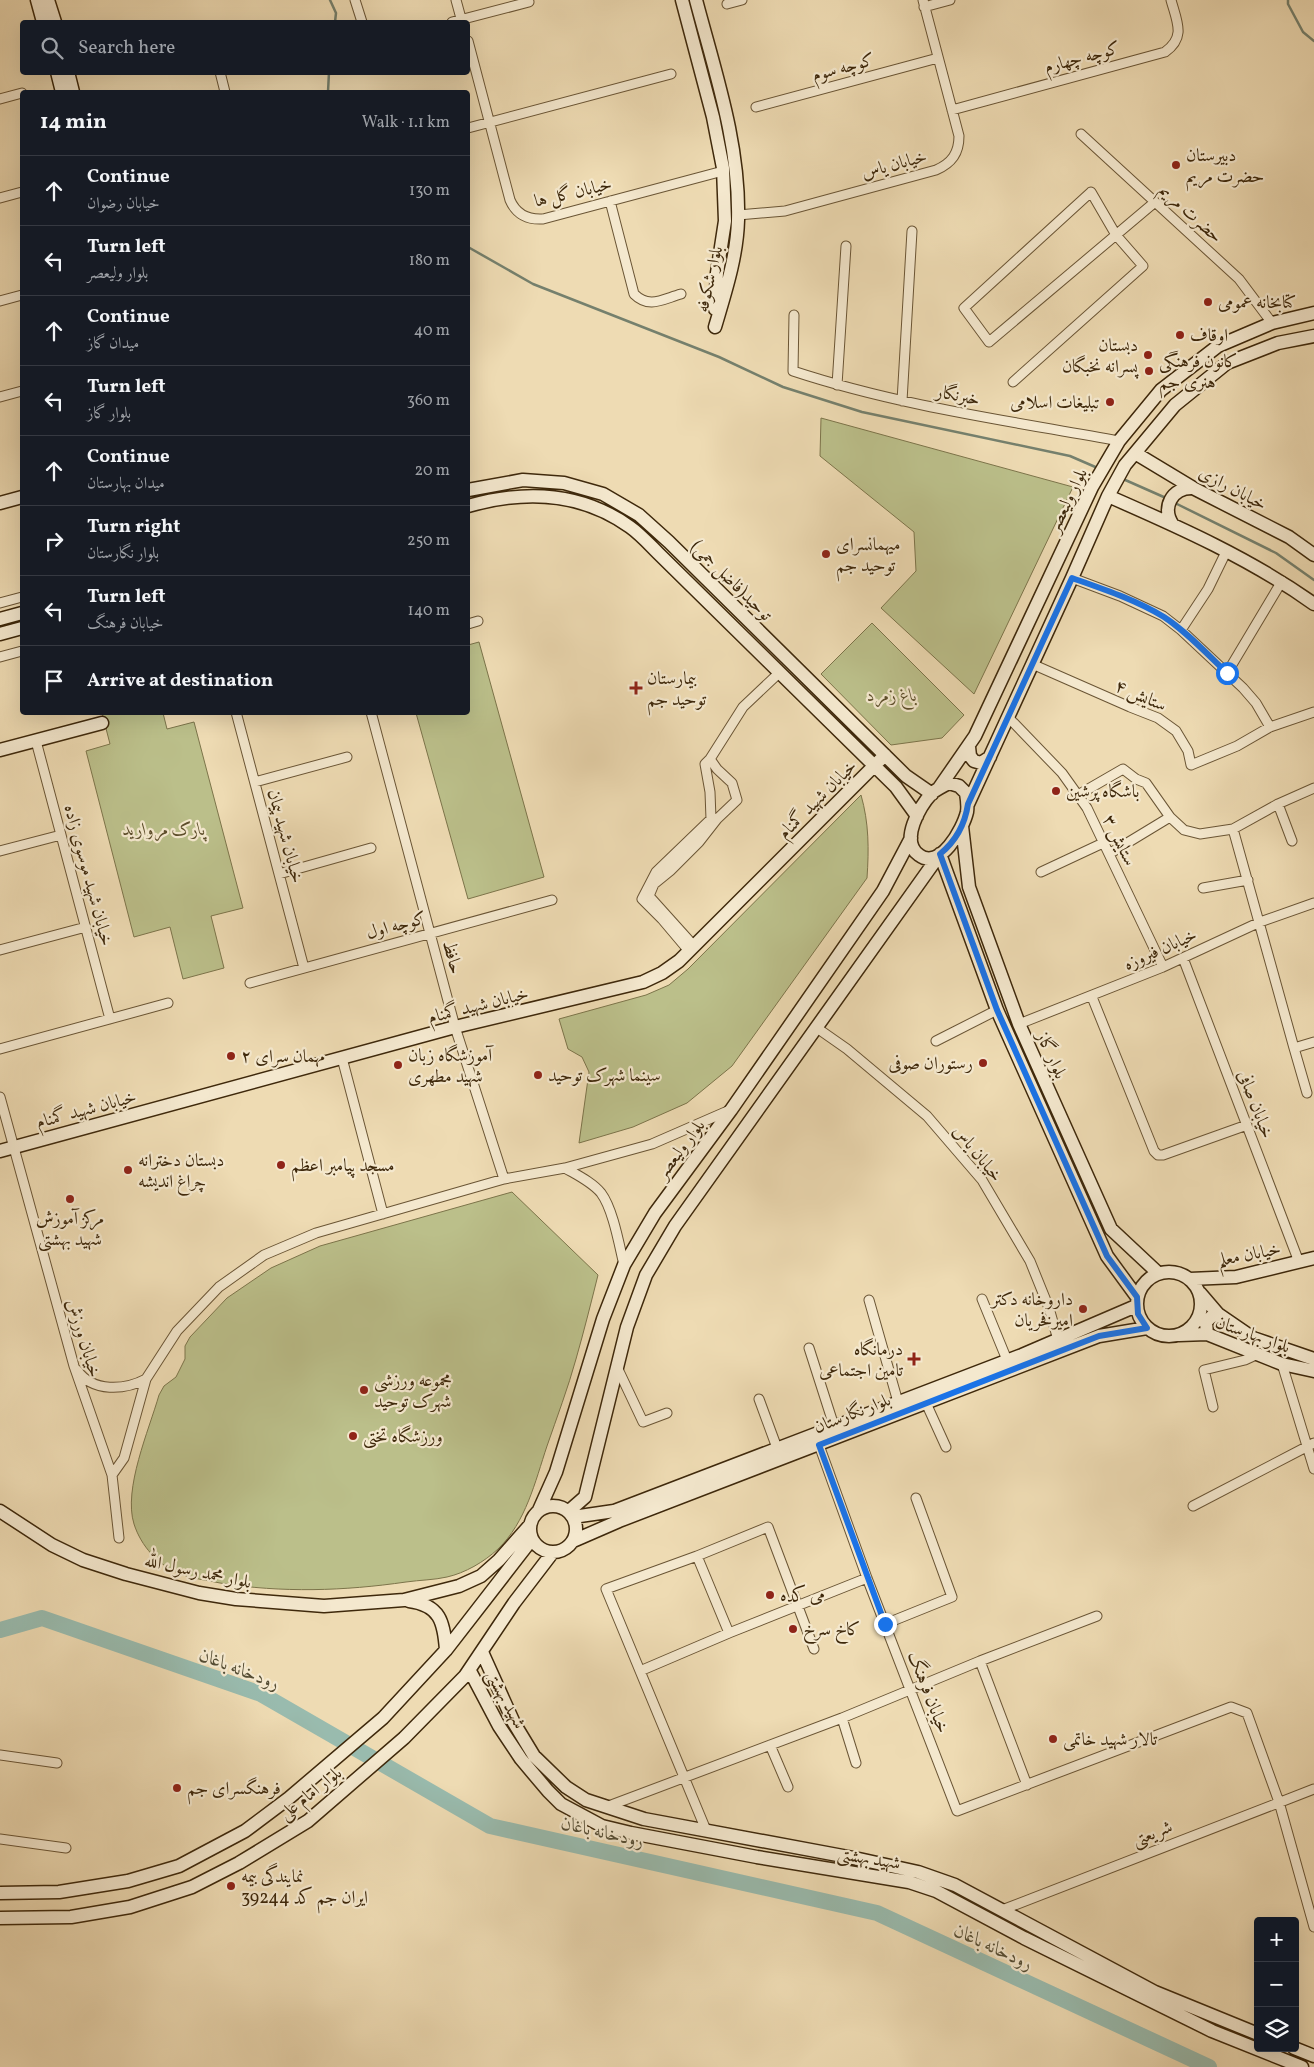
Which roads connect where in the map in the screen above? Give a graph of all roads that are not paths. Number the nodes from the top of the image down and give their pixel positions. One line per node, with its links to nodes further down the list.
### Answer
1 (37, 0): 13 (main road)
2 (48, 0): 14 (main road)
3 (355, 0): 15 (street)
4 (456, 0): 16 (street)
5 (682, 0): 34 (main road, بلوار شکوفه)
6 (696, 0): 39 (main road, بلوار شکوفه)
7 (742, 0): 12 (street)
8 (950, 0): 11 (street)
9 (1170, 0): 30 (street, کوچه چهارم)
10 (529, 2): 17 (street)
11 (924, 3): 19 (street, خیابان یاس)
12 (727, 4)
13 (42, 20)
14 (53, 20)
15 (361, 20)
16 (462, 20)
17 (466, 20)
18 (470, 49): 31 (street, خیابان گل ها)
19 (938, 58): 29 (street, کوچه سوم); 30 (street, خیابان یاس)
20 (671, 74): 31 (street)
21 (57, 75): 24 (main road)
22 (69, 75): 25 (main road)
23 (221, 75): 26 (street)
24 (61, 90)
25 (72, 90)
26 (224, 90)
27 (20, 94): 28 (street)
28 (0, 99)
29 (756, 107)
30 (952, 110): 39 (street, خیابان یاس)
31 (489, 123): 32 (street); 37 (street, خیابان گل ها)
32 (470, 128)
33 (1081, 134): 38 (street, حضرت مریم)
34 (723, 171): 37 (street, خیابان گل ها); 39 (main road, بلوار شکوفه)
35 (20, 193): 36 (street)
36 (0, 198)
37 (610, 201): 43 (street)
38 (1155, 202): 41 (street); 48 (street, حضرت مریم)
39 (738, 215)
40 (912, 231): 54 (street)
41 (1116, 235): 41 (street); 50 (street)
42 (846, 246): 51 (street)
43 (681, 294)
44 (20, 296): 45 (street)
45 (0, 301)
46 (1314, 313): 48 (main road, بلوار ولیعصر)
47 (794, 315): 51 (street, خبرنگار)
48 (1272, 323): 55 (main road, بلوار ولیعصر)
49 (1314, 336): 56 (main road, بلوار ولیعصر)
50 (1013, 382)
51 (837, 386): 54 (street, خبرنگار)
52 (20, 392): 53 (street)
53 (0, 397)
54 (902, 401): 55 (street, خبرنگار)
55 (1119, 441): 92 (main road, بلوار ولیعصر)
56 (1135, 453): 57 (main road, خیابان رازی); 59 (main road, بلوار ولیعصر)
57 (1193, 488): 63 (main road); 65 (main road, خیابان رازی)
58 (470, 490): 75 (main road, توحید(فاضل جمی))
59 (1110, 492): 63 (main road); 66 (main road, بلوار ولیعصر)
60 (20, 498): 61 (main road)
61 (0, 503)
62 (470, 506): 79 (main road, توحید(فاضل جمی))
63 (1174, 525): 64 (main road)
64 (1226, 552): 67 (main road); 77 (street)
65 (1314, 555)
66 (1072, 578): 77 (street); 82 (main road, بلوار ولیعصر)
67 (1282, 582): 70 (main road); 84 (street)
68 (20, 597): 69 (street)
69 (0, 602)
70 (1314, 604)
71 (20, 614): 72 (main road)
72 (0, 619)
73 (478, 621): 74 (street)
74 (470, 623)
75 (755, 627): 79 (main road); 94 (main road, توحید(فاضل جمی))
76 (20, 629): 78 (main road)
77 (1182, 630): 84 (street)
78 (0, 634)
79 (744, 638): 83 (main road, توحید(فاضل جمی))
80 (20, 651): 81 (street)
81 (0, 657)
82 (1032, 664): 88 (main road, بلوار ولیعصر); 90 (street, ستایش ۴)
83 (779, 673): 97 (street); 98 (main road, توحید(فاضل جمی))
84 (1227, 673): 90 (street)
85 (1314, 712): 90 (street)
86 (237, 715): 99 (street, خیابان شهید پیمان)
87 (372, 715): 127 (street, حافظ)
88 (1008, 717): 96 (main road, بلوار ولیعصر); 102 (street, ستایش ۳)
89 (102, 722): 91 (main road)
90 (1270, 728)
91 (36, 740): 93 (main road); 109 (street, خیابان شهید موسوی زاده)
92 (969, 747): 96 (main road); 101 (main road, بلوار ولیعصر)
93 (0, 750)
94 (885, 755): 98 (main road, خیابان شهید گمنام); 101 (main road, توحید(فاضل جمی))
95 (347, 757): 99 (street)
96 (990, 757): 103 (main road, بلوار ولیعصر)
97 (708, 762): 128 (street); 128 (street)
98 (874, 766): 105 (main road, توحید(فاضل جمی)); 128 (main road, خیابان شهید گمنام)
99 (255, 782): 119 (street, خیابان شهید پیمان)
100 (1314, 788): 104 (street)
101 (935, 791): 103 (main road); 105 (main road, بلوار ولیعصر)
102 (1078, 795): 106 (street); 112 (street, ستایش ۳)
103 (968, 804): 107 (main road, بلوار ولیعصر)
104 (1278, 804): 108 (street); 111 (street)
105 (917, 816): 110 (main road, بلوار ولیعصر)
106 (1170, 817): 108 (street); 116 (street)
107 (962, 826): 115 (main road); 118 (main road, بلوار گاز)
108 (1233, 829): 120 (street)
109 (61, 834): 114 (street); 126 (street, خیابان شهید موسوی زاده)
110 (911, 838): 115 (main road); 148 (main road, بلوار ولیعصر)
111 (1292, 841)
112 (1103, 843): 116 (street, ستایش ۳); 117 (street)
113 (372, 848): 119 (street)
114 (0, 851)
115 (940, 854): 121 (main road, بلوار گاز); 140 (main road)
116 (1109, 854): 131 (street, ستایش ۳)
117 (1041, 872)
118 (967, 873): 121 (main road); 138 (main road, بلوار گاز)
119 (279, 874): 132 (street, خیابان شهید پیمان)
120 (1248, 880): 122 (street); 125 (street)
121 (951, 881): 136 (main road, بلوار گاز)
122 (1203, 888)
123 (552, 900): 127 (street, کوچه اول)
124 (1314, 903): 125 (street, خیابان فیروزه)
125 (1260, 922): 130 (street, خیابان فیروزه); 143 (street)
126 (86, 926): 129 (street); 137 (street, خیابان شهید موسوی زاده)
127 (430, 934): 132 (street, کوچه اول); 139 (street, حافظ)
128 (691, 948): 139 (main road, خیابان شهید گمنام)
129 (0, 950)
130 (1183, 958): 131 (street, خیابان فیروزه); 149 (street, خیابان صافی)
131 (1163, 967): 134 (street, خیابان فیروزه)
132 (304, 968): 133 (street, کوچه اول)
133 (250, 983)
134 (1092, 997): 138 (street, خیابان فیروزه); 149 (street)
135 (168, 1003): 137 (street)
136 (997, 1010): 141 (street); 156 (main road, بلوار گاز)
137 (110, 1019): 144 (street)
138 (1019, 1024): 155 (main road, بلوار گاز)
139 (455, 1028): 145 (main road, خیابان شهید گمنام); 153 (street, حافظ)
140 (817, 1028): 170 (street, خیابان یاس); 177 (main road)
141 (936, 1041)
142 (1314, 1042): 143 (street)
143 (1294, 1048): 146 (street)
144 (0, 1049)
145 (342, 1058): 150 (main road, خیابان شهید گمنام); 154 (street)
146 (1307, 1093)
147 (0, 1097): 150 (street, خیابان ورزش)
148 (731, 1110): 152 (street); 159 (main road, بلوار ولیعصر)
149 (1246, 1125): 158 (street, خیابان صافی)
150 (13, 1147): 151 (main road, خیابان شهید گمنام); 176 (street, خیابان ورزش)
151 (0, 1151)
152 (565, 1168): 153 (street); 159 (street)
153 (504, 1179): 154 (street)
154 (383, 1214): 179 (street)
155 (1126, 1244): 156 (main road); 160 (main road, بلوار گاز)
156 (1107, 1256): 165 (main road, بلوار گاز)
157 (1314, 1258): 158 (main road, خیابان معلم)
158 (1299, 1262): 161 (main road, خیابان معلم)
159 (624, 1265): 194 (main road, بلوار ولیعصر)
160 (1158, 1273): 161 (main road); 165 (main road)
161 (1190, 1279): 162 (main road)
162 (1200, 1293): 166 (main road, بلوار بهارستان); 169 (main road)
163 (982, 1299): 174 (street)
164 (869, 1300): 181 (street)
165 (1137, 1302): 167 (main road); 170 (main road, بلوار نگارستان)
166 (1218, 1314): 168 (main road); 173 (main road, بلوار بهارستان)
167 (1147, 1328): 169 (main road); 182 (main road, بلوار نگارستان)
168 (1207, 1334): 169 (main road, بلوار بهارستان); 172 (main road, بلوار بهارستان)
169 (1179, 1335)
170 (1058, 1340): 174 (main road, بلوار نگارستان)
171 (809, 1348): 185 (street)
172 (1258, 1354): 175 (main road, بلوار بهارستان); 183 (street)
173 (1314, 1359)
174 (1007, 1360): 181 (main road, بلوار نگارستان)
175 (1282, 1364): 178 (main road, بلوار بهارستان); 186 (street)
176 (74, 1366): 179 (street); 191 (street, خیابان ورزش)
177 (617, 1366): 184 (street); 196 (main road)
178 (1314, 1371)
179 (146, 1379): 191 (street)
180 (759, 1399): 189 (street)
181 (898, 1402): 185 (main road, بلوار نگارستان)
182 (926, 1403): 187 (main road, بلوار نگارستان); 188 (street)
183 (1213, 1407)
184 (667, 1413)
185 (834, 1426): 189 (main road, بلوار نگارستان)
186 (1310, 1444): 190 (street); 193 (street)
187 (819, 1445): 200 (main road, بلوار نگارستان); 203 (street, خیابان فرهنگ)
188 (946, 1447)
189 (777, 1448): 196 (main road, بلوار نگارستان)
190 (1314, 1469)
191 (112, 1475): 198 (street, خیابان ورزش)
192 (916, 1498): 207 (street)
193 (1193, 1506)
194 (539, 1510): 196 (main road); 197 (main road)
195 (0, 1511): 204 (main road, بلوار محمد رسول الله)
196 (571, 1514): 200 (main road)
197 (530, 1525): 199 (main road); 204 (main road)
198 (119, 1538)
199 (532, 1539): 201 (main road); 210 (main road, بلوار امام علی)
200 (573, 1541): 201 (main road)
201 (553, 1552): 211 (main road, بلوار امام علی)
202 (697, 1556): 205 (street); 208 (street); 214 (street)
203 (867, 1578): 205 (street); 207 (street, خیابان فرهنگ)
204 (404, 1600): 210 (main road)
205 (798, 1605): 208 (street); 209 (street)
206 (1097, 1616): 212 (street)
207 (885, 1624): 215 (street, خیابان فرهنگ)
208 (729, 1633): 214 (street)
209 (814, 1649)
210 (446, 1650): 232 (main road, بلوار امام علی)
211 (482, 1652): 213 (main road, بلوار امام علی); 226 (main road, شهید بهشتی)
212 (980, 1660): 215 (street); 222 (street)
213 (470, 1671): 231 (main road, شهید بهشتی); 234 (main road, بلوار امام علی)
214 (640, 1671): 221 (street)
215 (911, 1690): 216 (street); 222 (street, خیابان فرهنگ)
216 (842, 1718): 217 (street); 220 (street)
217 (770, 1745): 221 (street); 223 (street)
218 (0, 1754): 219 (street)
219 (57, 1762)
220 (856, 1763)
221 (685, 1778): 226 (street); 227 (street)
222 (1027, 1785): 225 (street)
223 (788, 1787)
224 (1314, 1789): 225 (street, شریعتی)
225 (1279, 1802): 233 (street, شریعتی); 235 (street)
226 (605, 1808): 227 (main road, شهید بهشتی)
227 (706, 1830): 229 (main road, شهید بهشتی)
228 (0, 1839): 230 (street)
229 (760, 1840): 231 (main road); 233 (main road, شهید بهشتی)
230 (66, 1848)
231 (757, 1857): 239 (main road, شهید بهشتی)
232 (0, 1893)
233 (1002, 1910): 236 (main road, شهید بهشتی)
234 (0, 1918)
235 (1314, 1927)
236 (1254, 2032)
237 (1299, 2050): 238 (main road)
238 (1314, 2056)
239 (1302, 2067)

